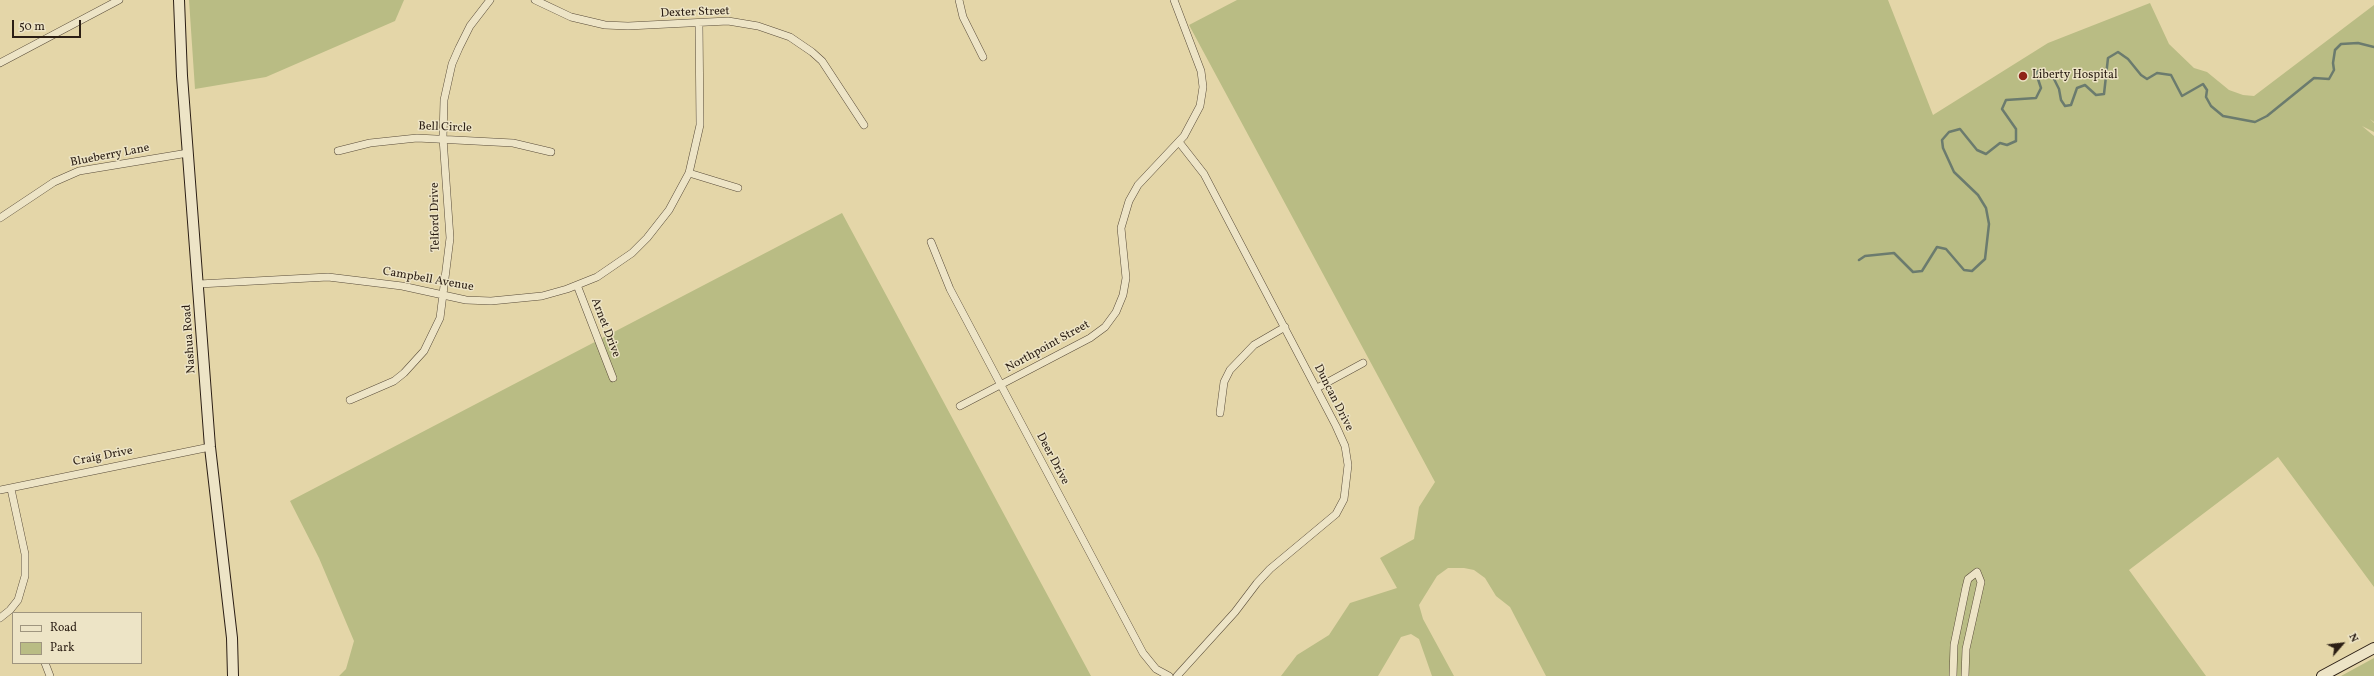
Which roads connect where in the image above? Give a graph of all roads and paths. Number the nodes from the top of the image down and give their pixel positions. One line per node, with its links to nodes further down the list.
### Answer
1 (119, 0): 9 (street)
2 (179, 0): 15 (street, Nashua Road)
3 (490, 0): 11 (street, Telford Drive)
4 (535, 0): 7 (street, Dexter Street)
5 (959, 0): 8 (street)
6 (1174, 0): 12 (street, Northpoint Street)
7 (700, 23): 10 (street, Dexter Street); 16 (street, Campbell Avenue)
8 (983, 57)
9 (0, 63)
10 (864, 125)
11 (443, 138): 13 (street, Bell Circle); 14 (street, Bell Circle); 22 (street, Telford Drive)
12 (1179, 142): 23 (street, Duncan Drive); 26 (street, Northpoint Street)
13 (338, 151)
14 (551, 152)
15 (188, 153): 18 (street, Blueberry Lane); 20 (street, Nashua Road)
16 (689, 173): 17 (street); 21 (street, Campbell Avenue)
17 (738, 188)
18 (0, 218)
19 (931, 242): 26 (street, Deer Drive)
20 (199, 284): 22 (street, Campbell Avenue); 31 (street, Nashua Road)
21 (577, 285): 22 (street, Campbell Avenue); 25 (street, Arnet Drive)
22 (444, 295): 28 (street, Telford Drive)
23 (1284, 327): 27 (street, Duncan Drive); 30 (street)
24 (1362, 363): 27 (street)
25 (613, 378)
26 (1001, 385): 29 (street, Northpoint Street); 40 (street, Deer Drive)
27 (1317, 388): 41 (street, Duncan Drive)
28 (350, 400)
29 (960, 406)
30 (1220, 413)
31 (210, 447): 32 (street, Craig Drive); 39 (street, Nashua Road)
32 (11, 489): 33 (street, Craig Drive); 34 (street)
33 (0, 490)
34 (12, 611): 35 (street)
35 (0, 618)
36 (2374, 648): 44 (street)
37 (45, 664): 38 (street)
38 (50, 676)
39 (233, 676)
40 (1169, 676)
41 (1177, 676)
42 (1953, 676): 43 (street)
43 (1965, 676)
44 (2322, 676)

